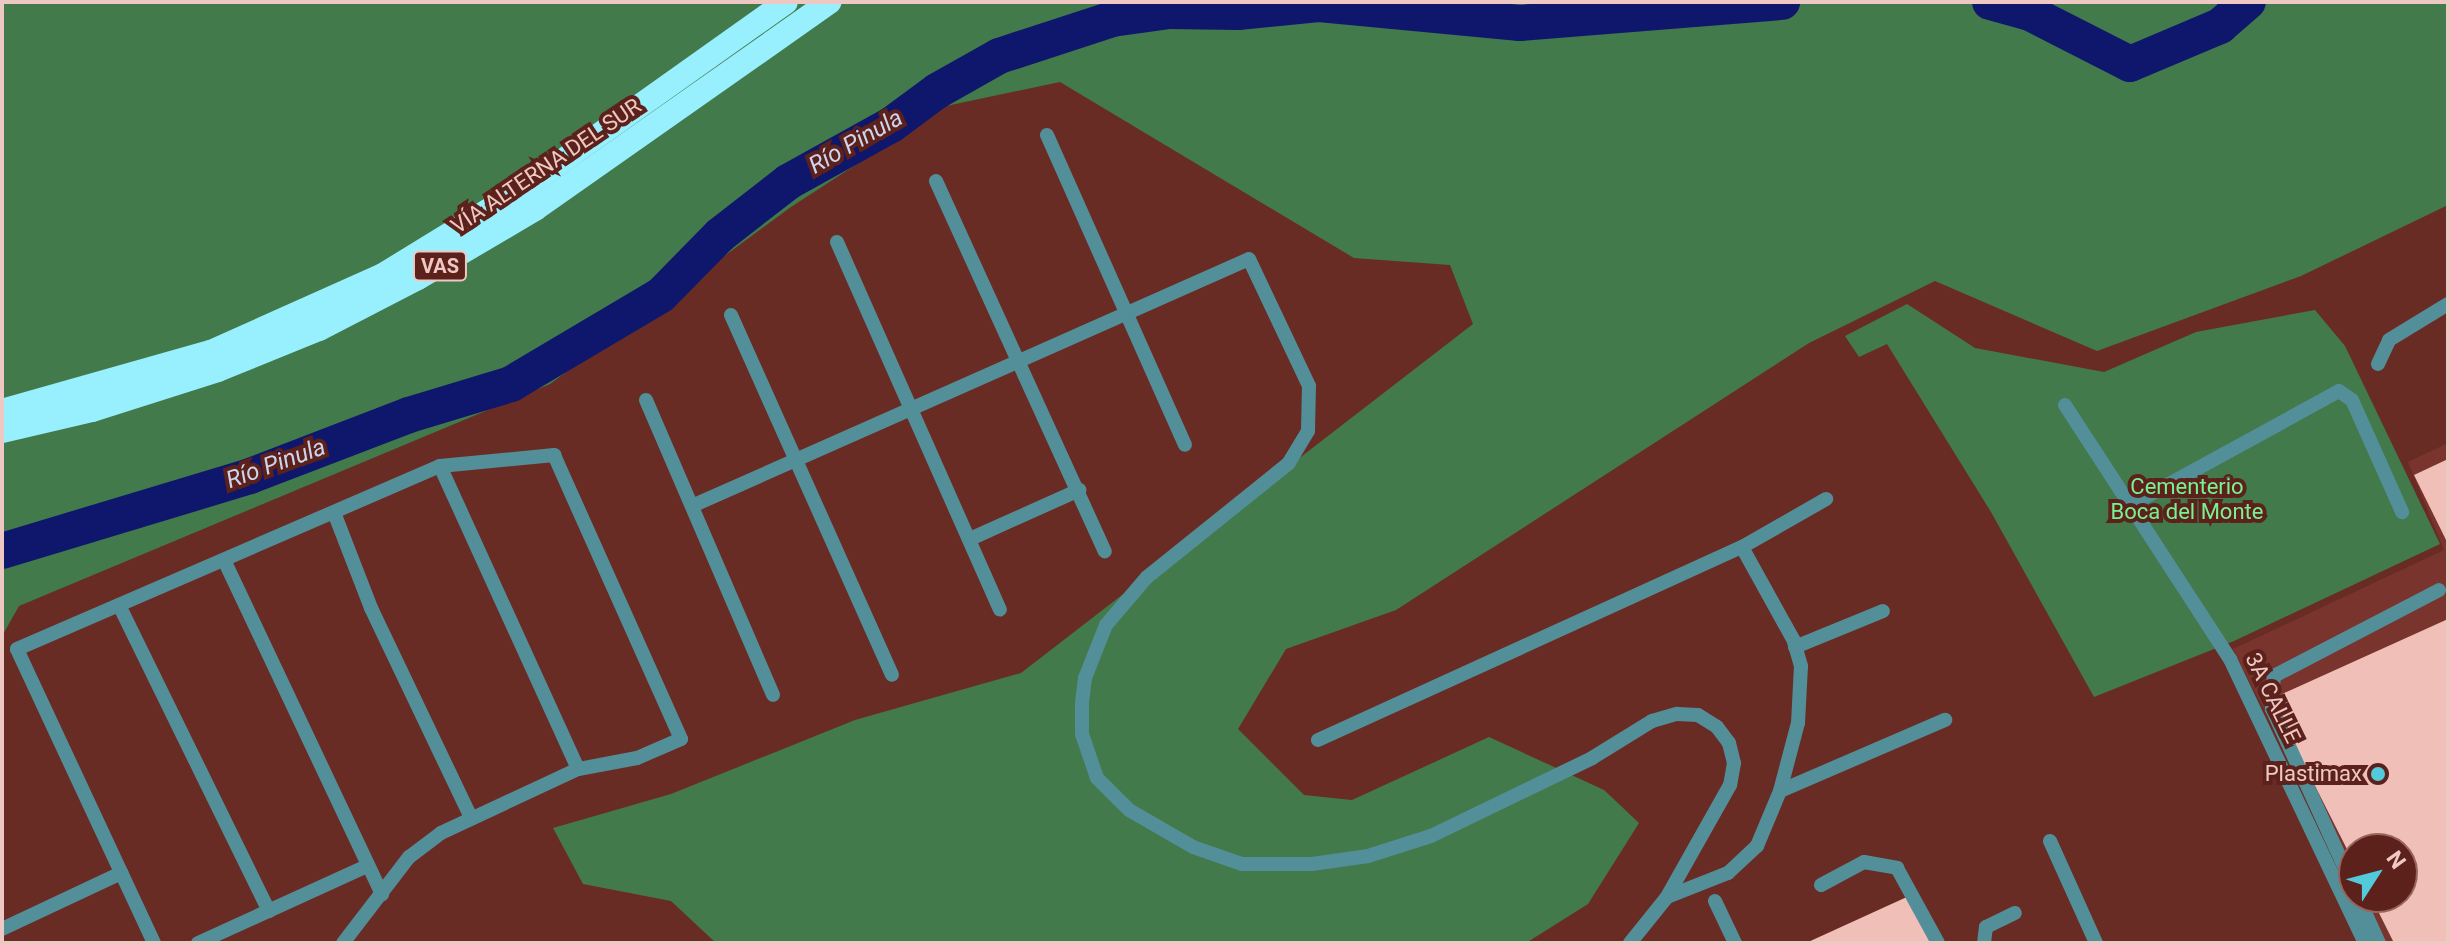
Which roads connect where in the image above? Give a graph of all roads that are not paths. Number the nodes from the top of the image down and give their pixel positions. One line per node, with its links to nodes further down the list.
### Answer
1 (786, 2): 14 (highway, VÍA ALTERNA DEL SUR / VAS)
2 (830, 2): 15 (highway, VÍA ALTERNA DEL SUR / VAS)
3 (1047, 135): 7 (street)
4 (936, 181): 9 (street)
5 (837, 242): 13 (street)
6 (2448, 304): 10 (street)
7 (1126, 311): 9 (street); 16 (street); 49 (street)
8 (731, 315): 17 (street)
9 (1018, 360): 13 (street); 19 (street)
10 (2378, 364)
11 (646, 400): 21 (street)
12 (2065, 405): 22 (street, 3A CALLE)
13 (910, 408): 17 (street); 25 (street)
14 (2, 411)
15 (2, 431)
16 (1185, 445)
17 (796, 459): 21 (street); 34 (street)
18 (440, 466): 24 (street); 40 (street); 40 (street)
19 (1079, 490): 25 (street); 27 (street)
20 (1826, 499): 26 (street)
21 (692, 506): 37 (street)
22 (2129, 506): 23 (street); 36 (street, 3A CALLE)
23 (2402, 512)
24 (335, 515): 28 (street); 42 (street)
25 (970, 539): 31 (street)
26 (1742, 547): 33 (street); 39 (street)
27 (1105, 551)
28 (224, 560): 30 (street); 45 (street)
29 (2439, 590): 35 (street)
30 (119, 605): 46 (street); 51 (street)
31 (1000, 610)
32 (1883, 611): 33 (street)
33 (1795, 647): 41 (street)
34 (892, 675)
35 (2274, 676): 36 (street); 44 (street)
36 (2248, 693): 63 (street, 3A CALLE)
37 (773, 695)
38 (1945, 720): 41 (street)
39 (1318, 740)
40 (578, 769): 42 (street)
41 (1780, 791): 49 (street)
42 (470, 816): 48 (street)
43 (2050, 841): 62 (street)
44 (2338, 853)
45 (365, 867): 48 (street); 51 (street)
46 (121, 873): 54 (street); 55 (street)
47 (1821, 885): 60 (street)
48 (382, 895): 57 (street)
49 (1667, 897): 58 (street)
50 (1715, 901): 59 (street)
51 (269, 911): 56 (street)
52 (2015, 913): 61 (street)
53 (2365, 913): 64 (street)
54 (2, 929)
55 (154, 943)
56 (198, 943)
57 (343, 943)
58 (1630, 943)
59 (1735, 943)
60 (1938, 943)
61 (1984, 943)
62 (2096, 943)
63 (2365, 943)
64 (2379, 943)

